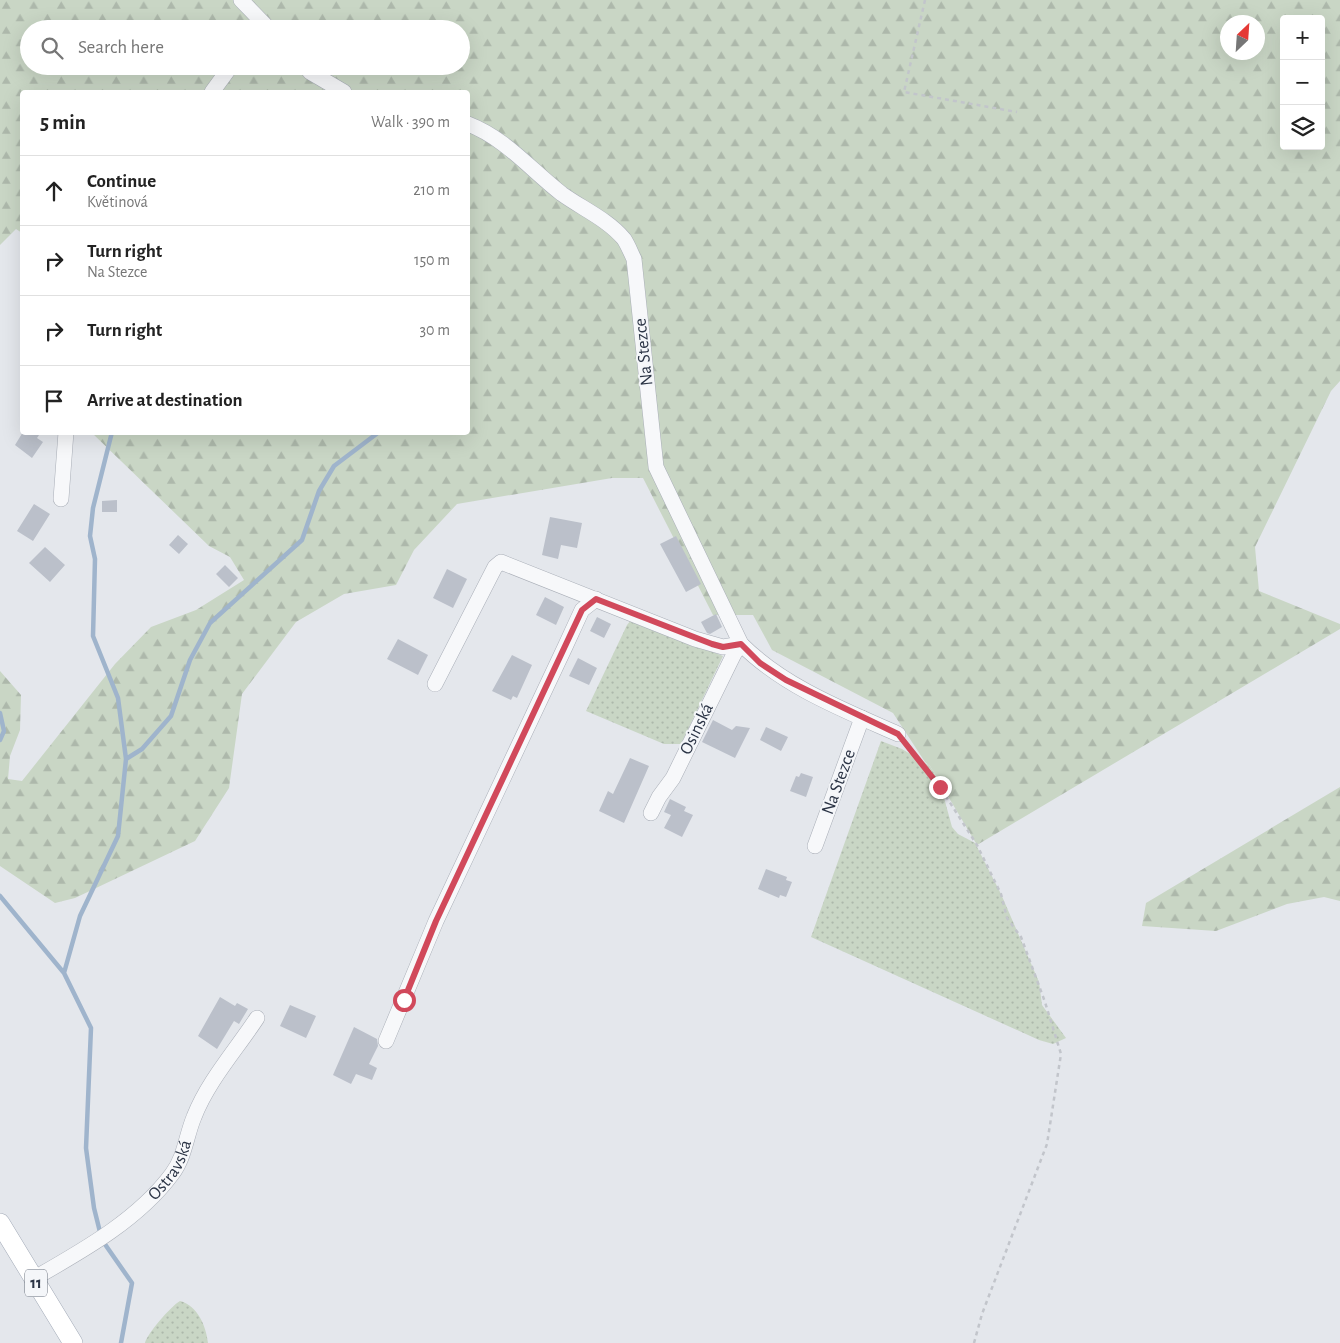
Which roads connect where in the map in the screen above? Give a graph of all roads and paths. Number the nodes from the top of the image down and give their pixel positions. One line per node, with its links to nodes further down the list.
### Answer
1 (241, 0): 3 (street)
2 (925, 0): 8 (path)
3 (259, 20)
4 (224, 75): 6 (street)
5 (315, 75): 7 (street)
6 (213, 90)
7 (341, 90)
8 (1017, 112)
9 (470, 125): 13 (street, Na Stezce)
10 (66, 435): 11 (street)
11 (61, 499)
12 (596, 599): 13 (street); 14 (street); 20 (street)
13 (741, 644): 15 (street, Na Stezce); 17 (street, Osinská)
14 (435, 684)
15 (862, 718): 16 (street, Na Stezce); 18 (street, Na Stezce)
16 (898, 734): 24 (path)
17 (651, 813)
18 (815, 846)
19 (257, 1018): 22 (street, Ostravská)
20 (386, 1041)
21 (0, 1223): 22 (main road, 11)
22 (34, 1279): 23 (main road, 11)
23 (73, 1343)
24 (974, 1343)

